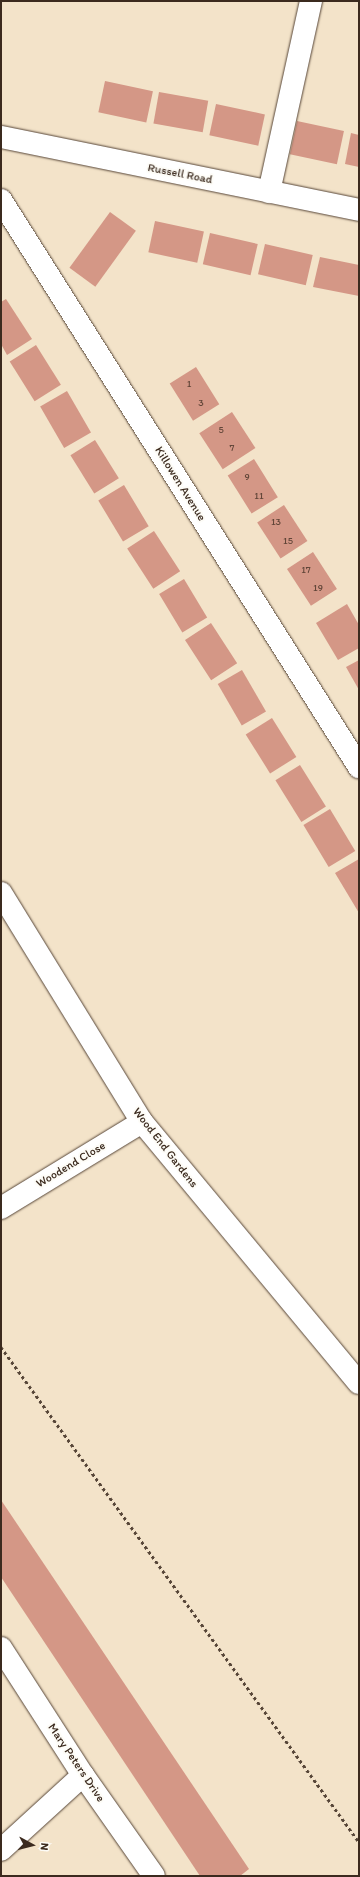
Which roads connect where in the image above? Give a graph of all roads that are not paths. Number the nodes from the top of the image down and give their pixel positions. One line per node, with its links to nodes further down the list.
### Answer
1 (311, 1): 3 (street)
2 (1, 137): 3 (street, Russell Road)
3 (270, 192): 5 (street, Russell Road)
4 (1, 200): 6 (street, Killowen Avenue)
5 (359, 210)
6 (359, 767)
7 (1, 893): 8 (street, Wood End Gardens)
8 (142, 1122): 9 (street, Woodend Close); 10 (street, Wood End Gardens)
9 (1, 1208)
10 (359, 1383)
11 (1, 1648): 12 (street, Mary Peters Drive)
12 (83, 1775): 13 (street); 14 (street, Mary Peters Drive)
13 (1, 1850)
14 (154, 1876)

